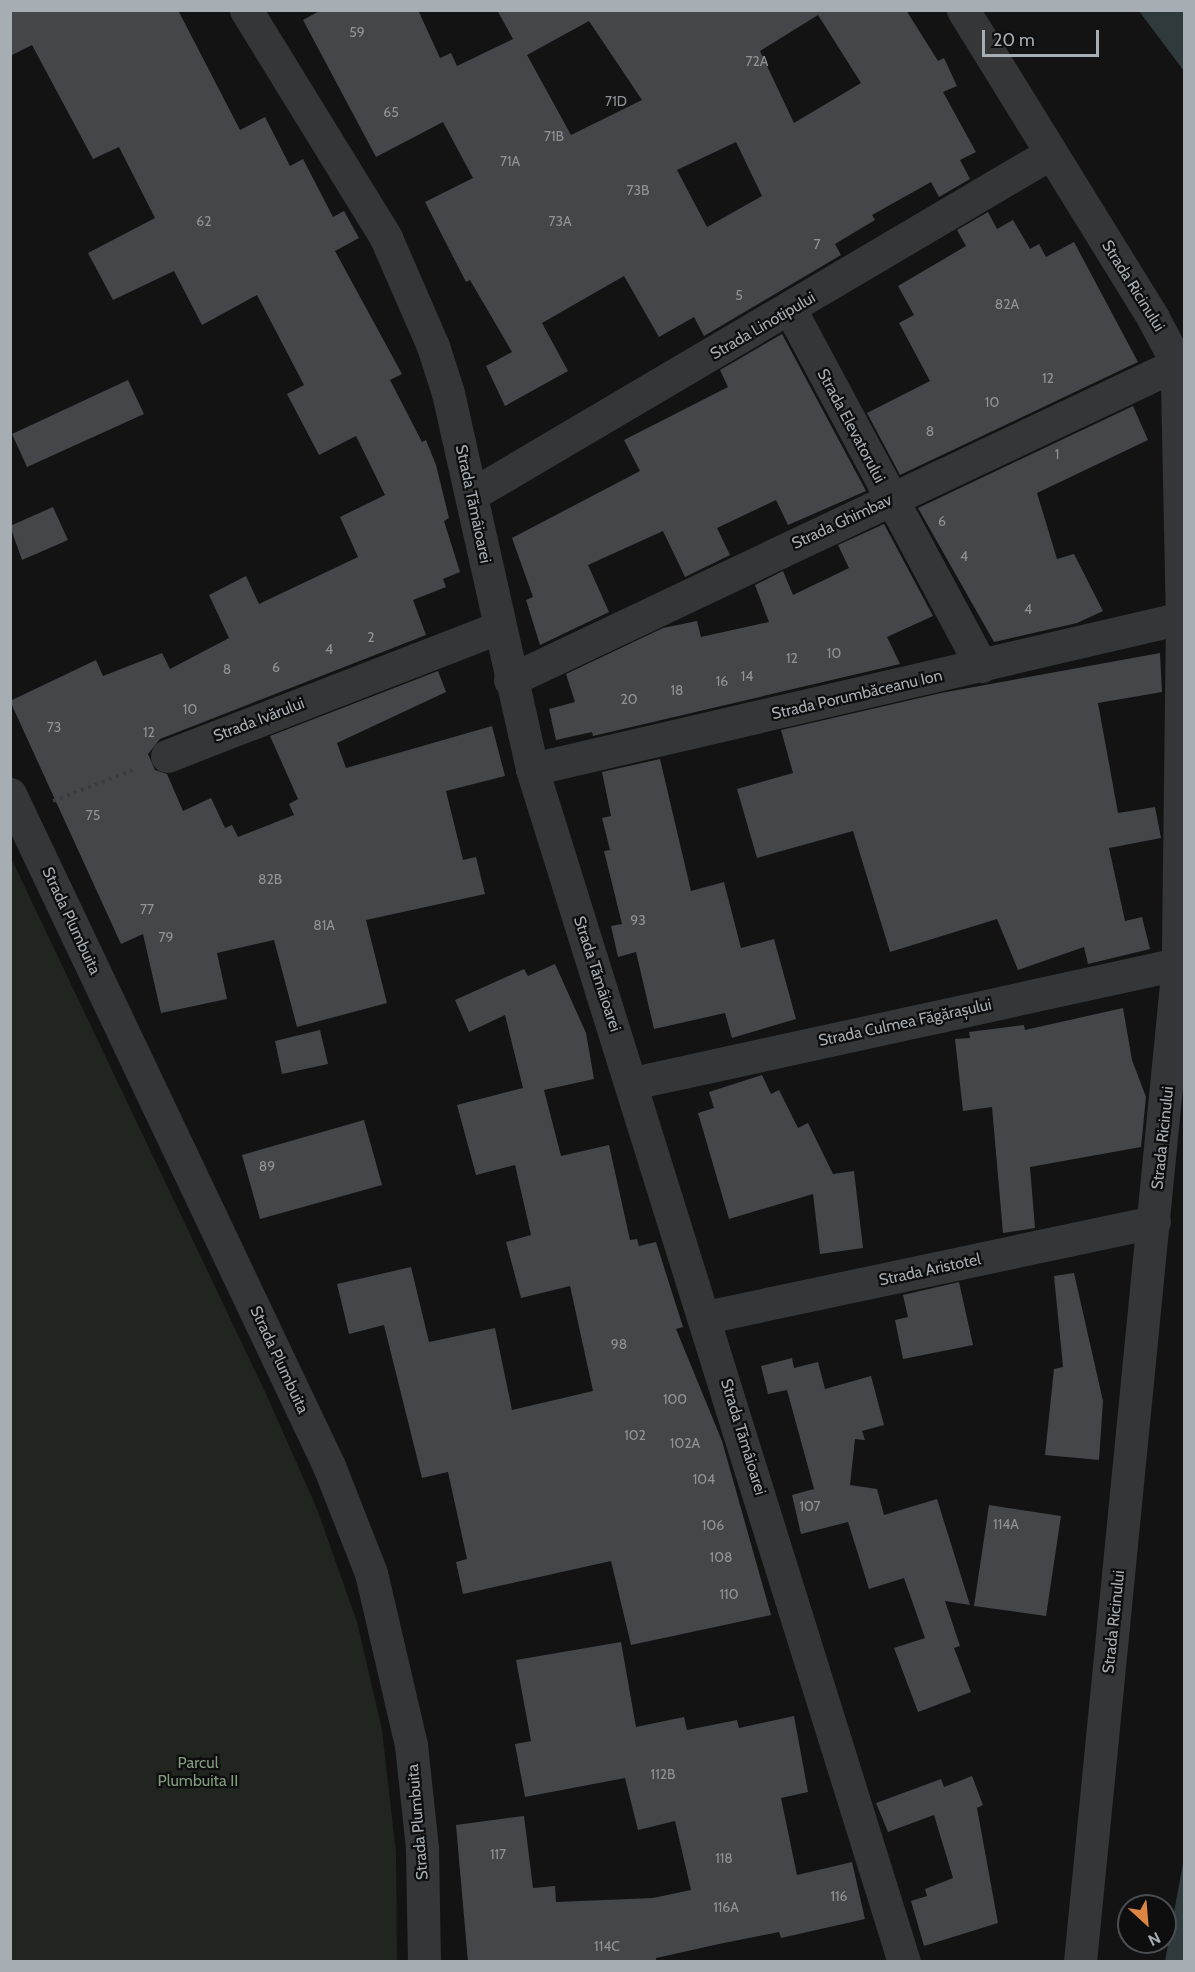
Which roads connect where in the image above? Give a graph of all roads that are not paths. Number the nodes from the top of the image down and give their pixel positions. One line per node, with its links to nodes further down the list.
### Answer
1 (246, 10): 6 (street, Strada Tămâioarei)
2 (963, 10): 3 (street, Strada Ricinului)
3 (1051, 153): 4 (street, Strada Linotipului); 5 (street, Strada Ricinului)
4 (791, 310): 6 (street, Strada Linotipului); 7 (street, Strada Elevatorului)
5 (1174, 365): 7 (street, Strada Ghimbav); 8 (street, Strada Ricinului)
6 (471, 495): 9 (street, Strada Tămâioarei)
7 (889, 500): 10 (street, Strada Elevatorului); 11 (street, Strada Ghimbav)
8 (1182, 618): 10 (street, Strada Porumbăceanu Ion); 15 (street, Strada Ricinului)
9 (499, 627): 11 (street, Strada Tămâioarei); 12 (street, Strada Ivărului)
10 (981, 666): 13 (street, Strada Porumbăceanu Ion)
11 (510, 680): 13 (street, Strada Tămâioarei)
12 (167, 756)
13 (532, 769): 16 (street, Strada Tămâioarei)
14 (15, 804): 19 (street, Strada Plumbuita)
15 (1178, 964): 16 (street, Strada Culmea Făgărașului); 17 (street, Strada Ricinului)
16 (633, 1083): 18 (street, Strada Tămâioarei)
17 (1154, 1222): 18 (street, Strada Aristotel); 21 (street, Strada Ricinului)
18 (706, 1317): 20 (street, Strada Tămâioarei)
19 (424, 1962)
20 (904, 1962)
21 (1080, 1962)

